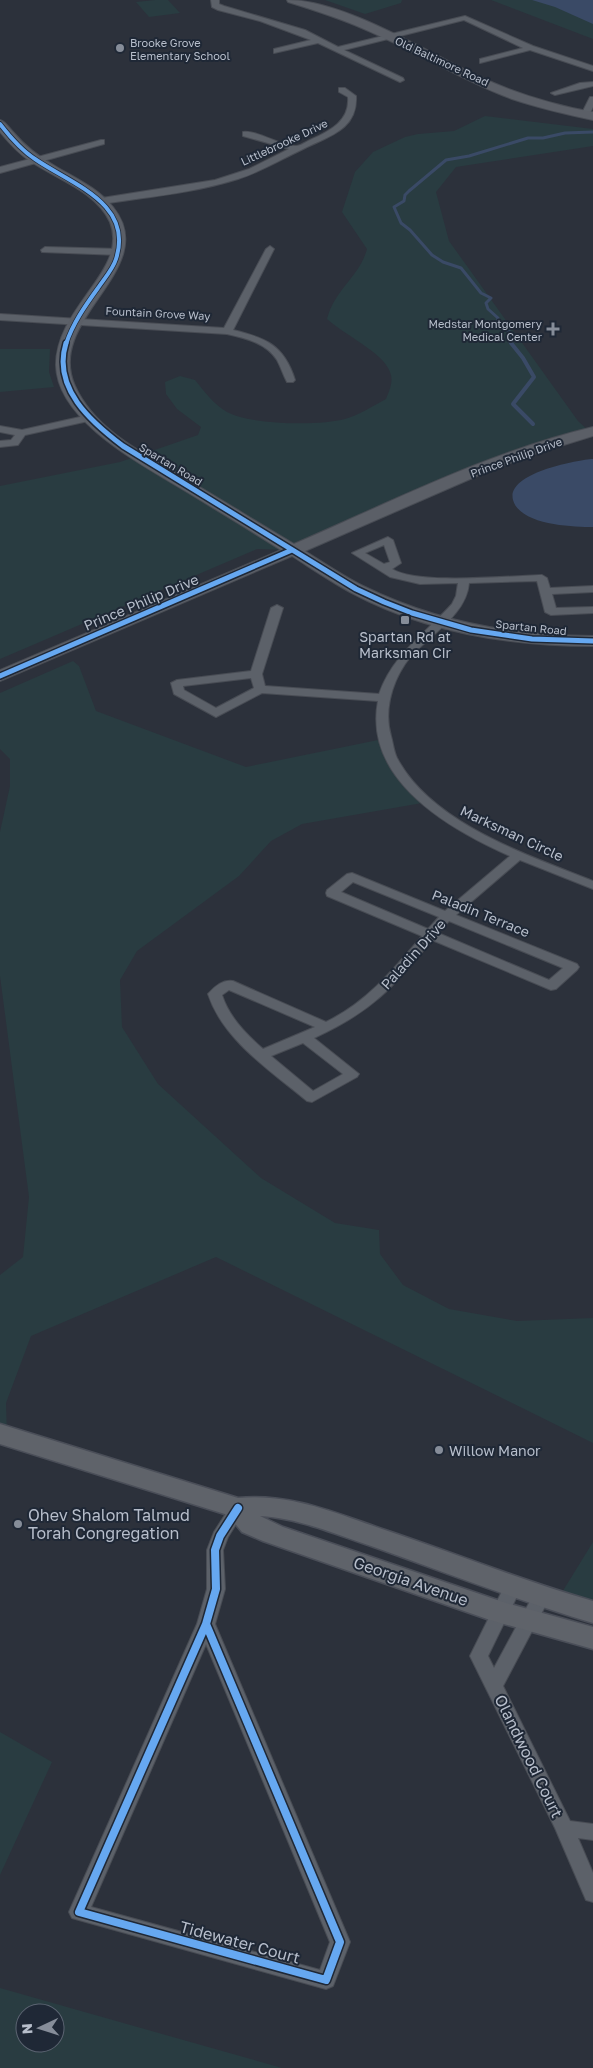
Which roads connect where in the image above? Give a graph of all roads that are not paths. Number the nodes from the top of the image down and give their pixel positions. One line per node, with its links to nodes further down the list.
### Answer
1 (215, 0): 4 (street)
2 (292, 0): 3 (street, Old Baltimore Road)
3 (388, 36): 5 (street); 6 (street); 15 (street, Old Baltimore Road)
4 (320, 40): 6 (street); 7 (street)
5 (530, 48): 8 (street); 9 (street)
6 (338, 49): 10 (street)
7 (276, 51)
8 (483, 61)
9 (593, 69)
10 (400, 80)
11 (593, 84): 13 (street)
12 (342, 90): 19 (street, Littlebrooke Drive)
13 (555, 92)
14 (593, 99): 15 (street)
15 (589, 116)
16 (0, 124): 20 (street)
17 (246, 134): 19 (street)
18 (101, 142): 20 (street)
19 (297, 149): 22 (street, Littlebrooke Drive)
20 (36, 160): 21 (street); 22 (street)
21 (0, 170)
22 (102, 202): 25 (street)
23 (270, 249): 28 (street)
24 (45, 250): 25 (street)
25 (119, 252): 27 (street, Spartan Road)
26 (0, 317): 27 (street, Fountain Grove Way)
27 (76, 321): 28 (street, Fountain Grove Way); 30 (street, Spartan Road)
28 (227, 330): 29 (street, Fountain Grove Way)
29 (290, 380)
30 (89, 418): 33 (street); 35 (street, Spartan Road)
31 (0, 429): 33 (street)
32 (593, 431): 35 (street, Prince Philip Drive)
33 (22, 432): 34 (street)
34 (0, 444)
35 (292, 550): 42 (street, Spartan Road); 45 (street, Prince Philip Drive)
36 (385, 568): 37 (street)
37 (464, 581): 39 (street); 42 (street, Marksman Circle)
38 (593, 589): 39 (street)
39 (546, 591): 41 (street)
40 (277, 608): 44 (street)
41 (593, 610)
42 (440, 622): 43 (street, Spartan Road); 47 (street, Marksman Circle)
43 (593, 641)
44 (256, 674): 46 (street); 46 (street)
45 (0, 676)
46 (260, 689): 47 (street)
47 (384, 698): 48 (street, Marksman Circle)
48 (518, 855): 49 (street, Marksman Circle); 50 (street, Paladin Drive)
49 (593, 885)
50 (446, 917): 51 (street, Paladin Drive); 51 (street, Paladin Terrace); 51 (street, Paladin Terrace)
51 (429, 935): 52 (street, Paladin Drive)
52 (326, 1027): 53 (street, Paladin Drive); 54 (street)
53 (304, 1037): 54 (street, Paladin Drive); 54 (street)
54 (262, 1055)
55 (0, 1434): 56 (main road, Georgia Avenue)
56 (238, 1508): 57 (main road, Georgia Avenue); 59 (main road, Georgia Avenue); 61 (street, Tidewater Court)
57 (512, 1586): 58 (main road, Georgia Avenue); 59 (street, Olandwood Court)
58 (535, 1609): 59 (main road, Georgia Avenue); 60 (main road, Georgia Avenue); 62 (main road, Georgia Avenue); 63 (street, Olandwood Court)
59 (500, 1612): 63 (street, Olandwood Court)
60 (593, 1612)
61 (206, 1624): 61 (street, Tidewater Court)
62 (593, 1638)
63 (494, 1685): 64 (street, Olandwood Court)
64 (564, 1828): 65 (street, Olandwood Court); 66 (street, Olandwood Court)
65 (593, 1832)
66 (593, 1894)

